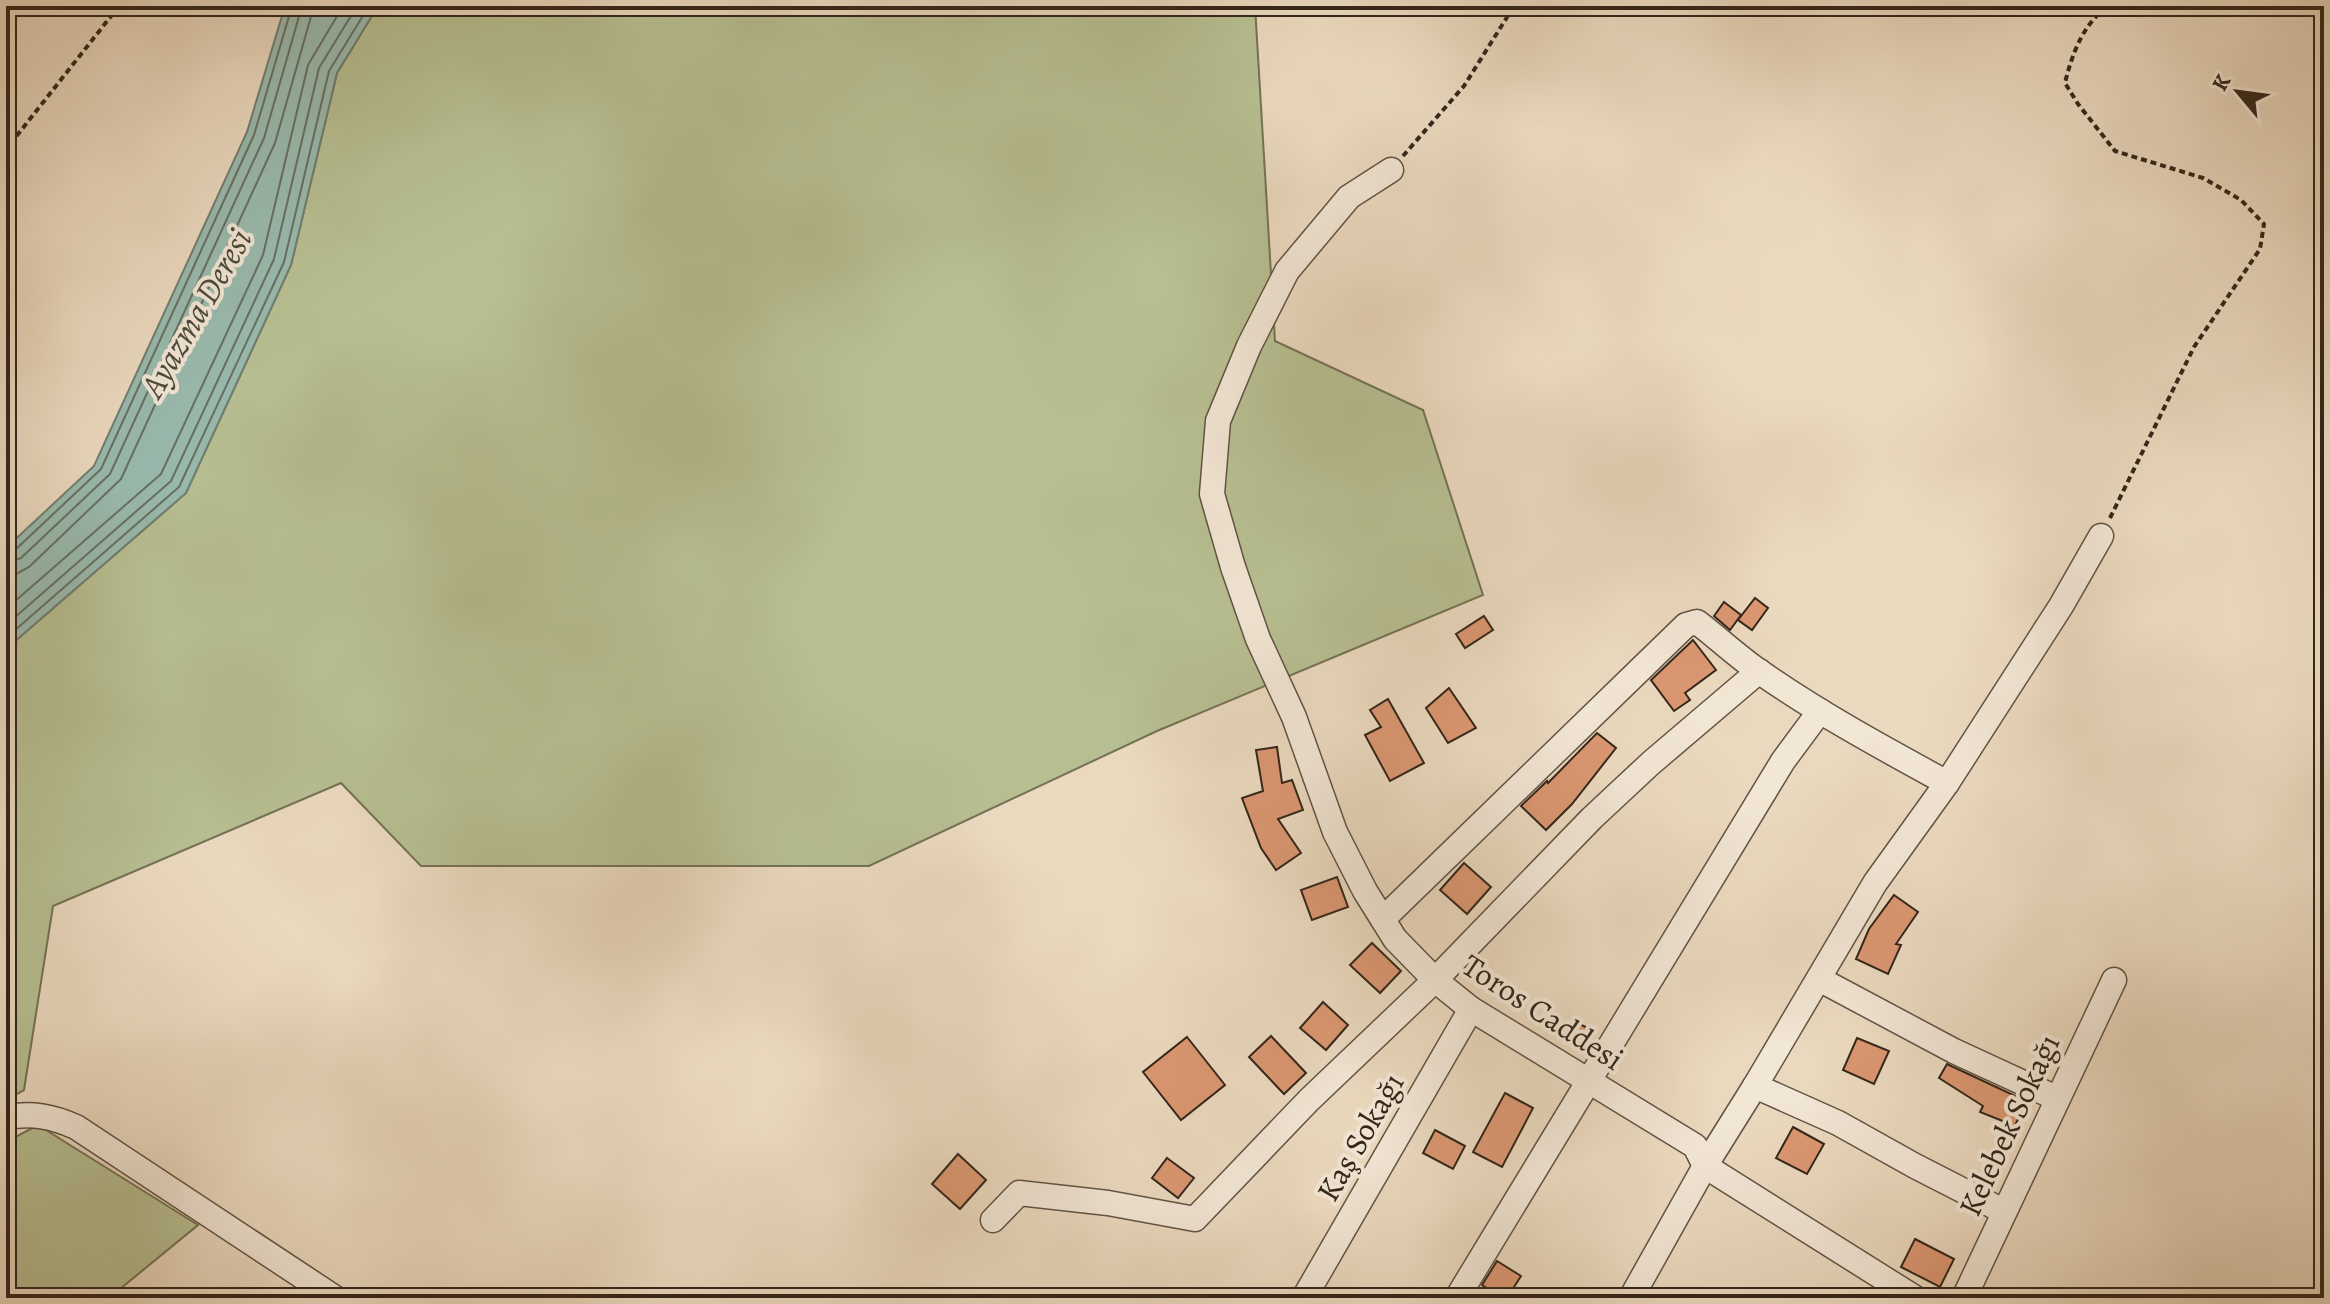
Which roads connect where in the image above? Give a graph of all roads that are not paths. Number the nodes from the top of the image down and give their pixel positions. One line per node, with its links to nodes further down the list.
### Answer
1 (1391, 170): 6 (street)
2 (2101, 536): 5 (street)
3 (1759, 671): 4 (street); 6 (street); 8 (street)
4 (1820, 711): 5 (street); 11 (street)
5 (1947, 783): 7 (street)
6 (1383, 919): 8 (street)
7 (1819, 979): 12 (street); 13 (street)
8 (1435, 980): 10 (street, Toros Caddesi); 17 (street, Toros Caddesi)
9 (2114, 980): 13 (street, Kelebek Sokağı)
10 (1471, 1009): 11 (street, Toros Caddesi); 19 (street, Kaş Sokağı)
11 (1590, 1081): 15 (street, Toros Caddesi); 20 (street)
12 (1755, 1086): 15 (street); 16 (street)
13 (2056, 1098): 16 (street, Kelebek Sokağı)
14 (6, 1117): 18 (street)
15 (1705, 1166): 21 (street); 22 (street, Toros Caddesi)
16 (2003, 1211): 23 (street, Kelebek Sokağı)
17 (993, 1220)
18 (335, 1298)
19 (1304, 1298)
20 (1457, 1298)
21 (1631, 1298)
22 (1915, 1298)
23 (1964, 1298)

